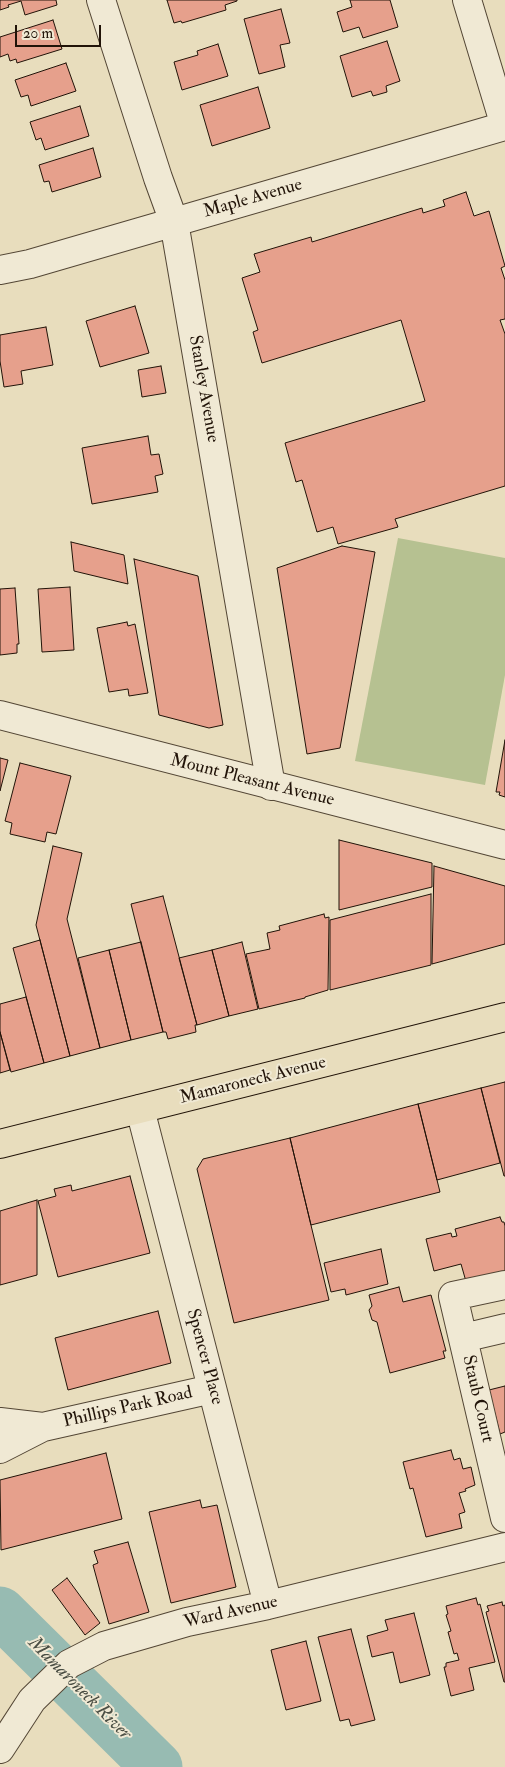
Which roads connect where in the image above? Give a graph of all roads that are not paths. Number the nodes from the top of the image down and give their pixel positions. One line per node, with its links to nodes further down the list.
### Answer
1 (101, 0): 4 (street, Stanley Avenue)
2 (467, 0): 3 (street)
3 (505, 126): 4 (street, Maple Avenue)
4 (174, 222): 5 (street, Maple Avenue); 7 (street, Stanley Avenue)
5 (0, 270)
6 (0, 715): 7 (street, Mount Pleasant Avenue)
7 (271, 786): 8 (street, Mount Pleasant Avenue)
8 (505, 845)
9 (505, 1017): 10 (main road, Mamaroneck Avenue)
10 (140, 1109): 11 (main road, Mamaroneck Avenue); 15 (street, Spencer Place)
11 (0, 1144)
12 (505, 1285): 14 (street, Staub Court)
13 (505, 1328): 14 (street, Staub Court)
14 (462, 1338): 19 (street, Staub Court)
15 (212, 1389): 17 (street, Phillips Park Road); 21 (street, Spencer Place)
16 (0, 1422): 17 (street, Phillips Park Road)
17 (43, 1427): 18 (street, Phillips Park Road)
18 (0, 1449)
19 (505, 1518)
20 (505, 1547): 21 (street, Ward Avenue)
21 (268, 1605): 22 (street, Ward Avenue)
22 (0, 1749)

